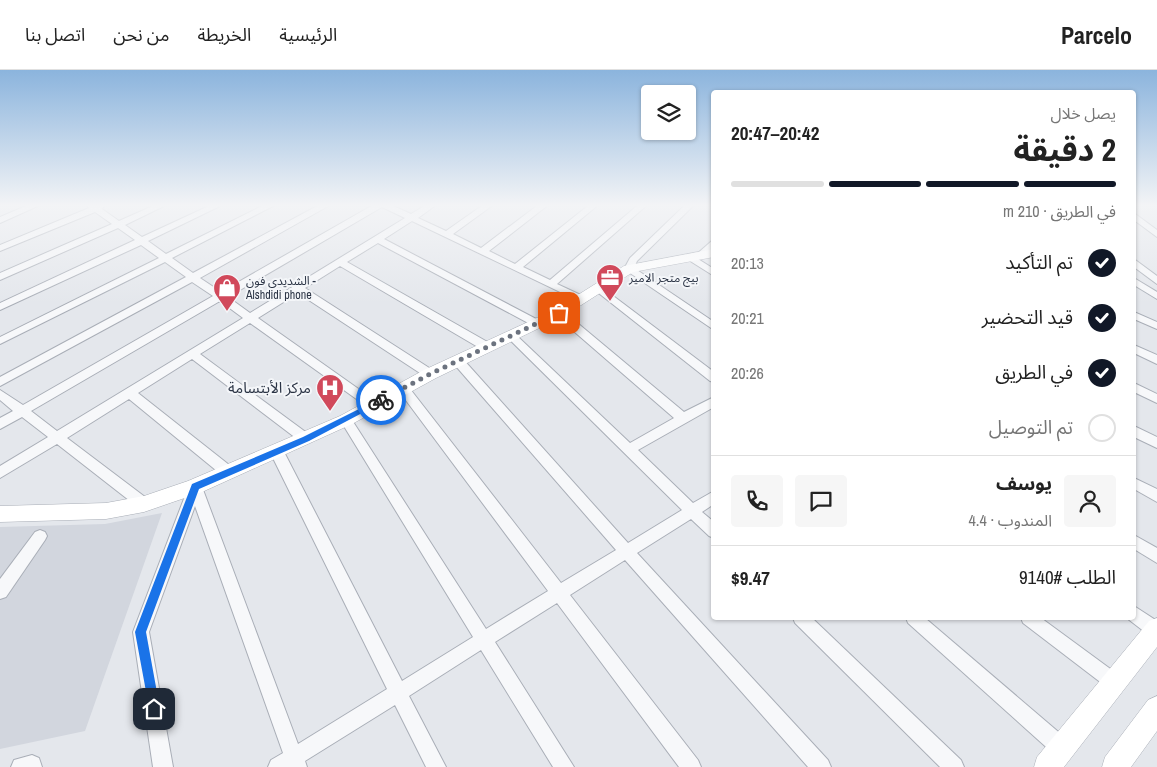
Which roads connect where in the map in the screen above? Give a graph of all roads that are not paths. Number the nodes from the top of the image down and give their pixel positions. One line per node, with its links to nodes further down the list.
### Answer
1 (24, 238): 16 (street)
2 (90, 238): 25 (street)
3 (136, 238): 14 (street)
4 (148, 238): 14 (street)
5 (207, 238): 19 (street)
6 (266, 238): 26 (street)
7 (323, 238): 33 (street)
8 (453, 238): 17 (street)
9 (501, 238): 17 (street)
10 (554, 238): 22 (street)
11 (605, 238): 29 (street)
12 (656, 238): 24 (street)
13 (378, 239): 20 (street); 39 (street)
14 (141, 241): 19 (street); 35 (street)
15 (711, 245): 18 (street)
16 (0, 248)
17 (482, 252): 22 (street)
18 (702, 255): 23 (street); 24 (street)
19 (166, 258): 26 (street); 43 (street)
20 (340, 262): 30 (street); 44 (street)
21 (1136, 264): 27 (street)
22 (516, 268): 29 (street)
23 (711, 268)
24 (629, 269): 31 (street); 40 (street)
25 (0, 277)
26 (193, 277): 33 (street); 51 (street)
27 (1157, 281)
28 (1136, 283): 32 (street)
29 (550, 285): 34 (street)
30 (298, 288): 38 (street); 49 (street)
31 (600, 289): 34 (street); 50 (street)
32 (1157, 296)
33 (220, 297): 38 (street); 59 (street)
34 (581, 299): 36 (street)
35 (0, 307)
36 (559, 313): 39 (street); 60 (street)
37 (1136, 317): 41 (street)
38 (250, 318): 46 (street); 58 (street)
39 (536, 323): 42 (street)
40 (711, 325)
41 (1157, 326)
42 (511, 336): 44 (street); 67 (street)
43 (0, 341)
44 (488, 347): 48 (street)
45 (1136, 350): 47 (street)
46 (192, 354): 54 (street); 65 (street)
47 (1157, 360)
48 (458, 361): 49 (street); 81 (street)
49 (430, 374): 52 (street)
50 (711, 376)
51 (0, 382)
52 (403, 388): 58 (street); 84 (street)
53 (1136, 388): 56 (street)
54 (129, 393): 64 (street); 69 (street)
55 (0, 394): 59 (street)
56 (1157, 399)
57 (711, 403): 60 (street)
58 (373, 405): 61 (street)
59 (22, 411): 62 (street); 64 (street)
60 (684, 419): 67 (street)
61 (346, 420): 65 (street); 90 (street)
62 (0, 424)
63 (1136, 432): 66 (street)
64 (57, 437): 70 (street); 75 (street)
65 (306, 439): 68 (street)
66 (1157, 443)
67 (628, 450): 76 (street)
68 (277, 452): 69 (street); 92 (street)
69 (228, 472): 72 (street)
70 (0, 473)
71 (1136, 484): 73 (street)
72 (195, 487): 75 (street); 95 (street); 98 (street)
73 (1157, 496)
74 (711, 499): 76 (street)
75 (144, 504): 77 (street)
76 (692, 510): 78 (street); 81 (street)
77 (0, 514)
78 (711, 529)
79 (40, 536): 83 (street)
80 (1136, 542): 82 (street)
81 (626, 551): 84 (street); 103 (street)
82 (1157, 556)
83 (0, 592)
84 (559, 593): 90 (street); 102 (street)
85 (1136, 615): 89 (street)
86 (803, 620): 104 (street)
87 (916, 620): 94 (street)
88 (1032, 620): 91 (street)
89 (1157, 630): 91 (street)
90 (483, 640): 92 (street); 101 (street)
91 (1114, 682): 94 (street)
92 (399, 692): 95 (street); 100 (street)
93 (1157, 709): 106 (street)
94 (1062, 748): 105 (street)
95 (295, 762): 99 (street)
96 (21, 767): 97 (street)
97 (32, 767)
98 (164, 767)
99 (278, 767)
100 (436, 767)
101 (564, 767)
102 (691, 767)
103 (821, 767)
104 (954, 767)
105 (1047, 767)
106 (1115, 767)

